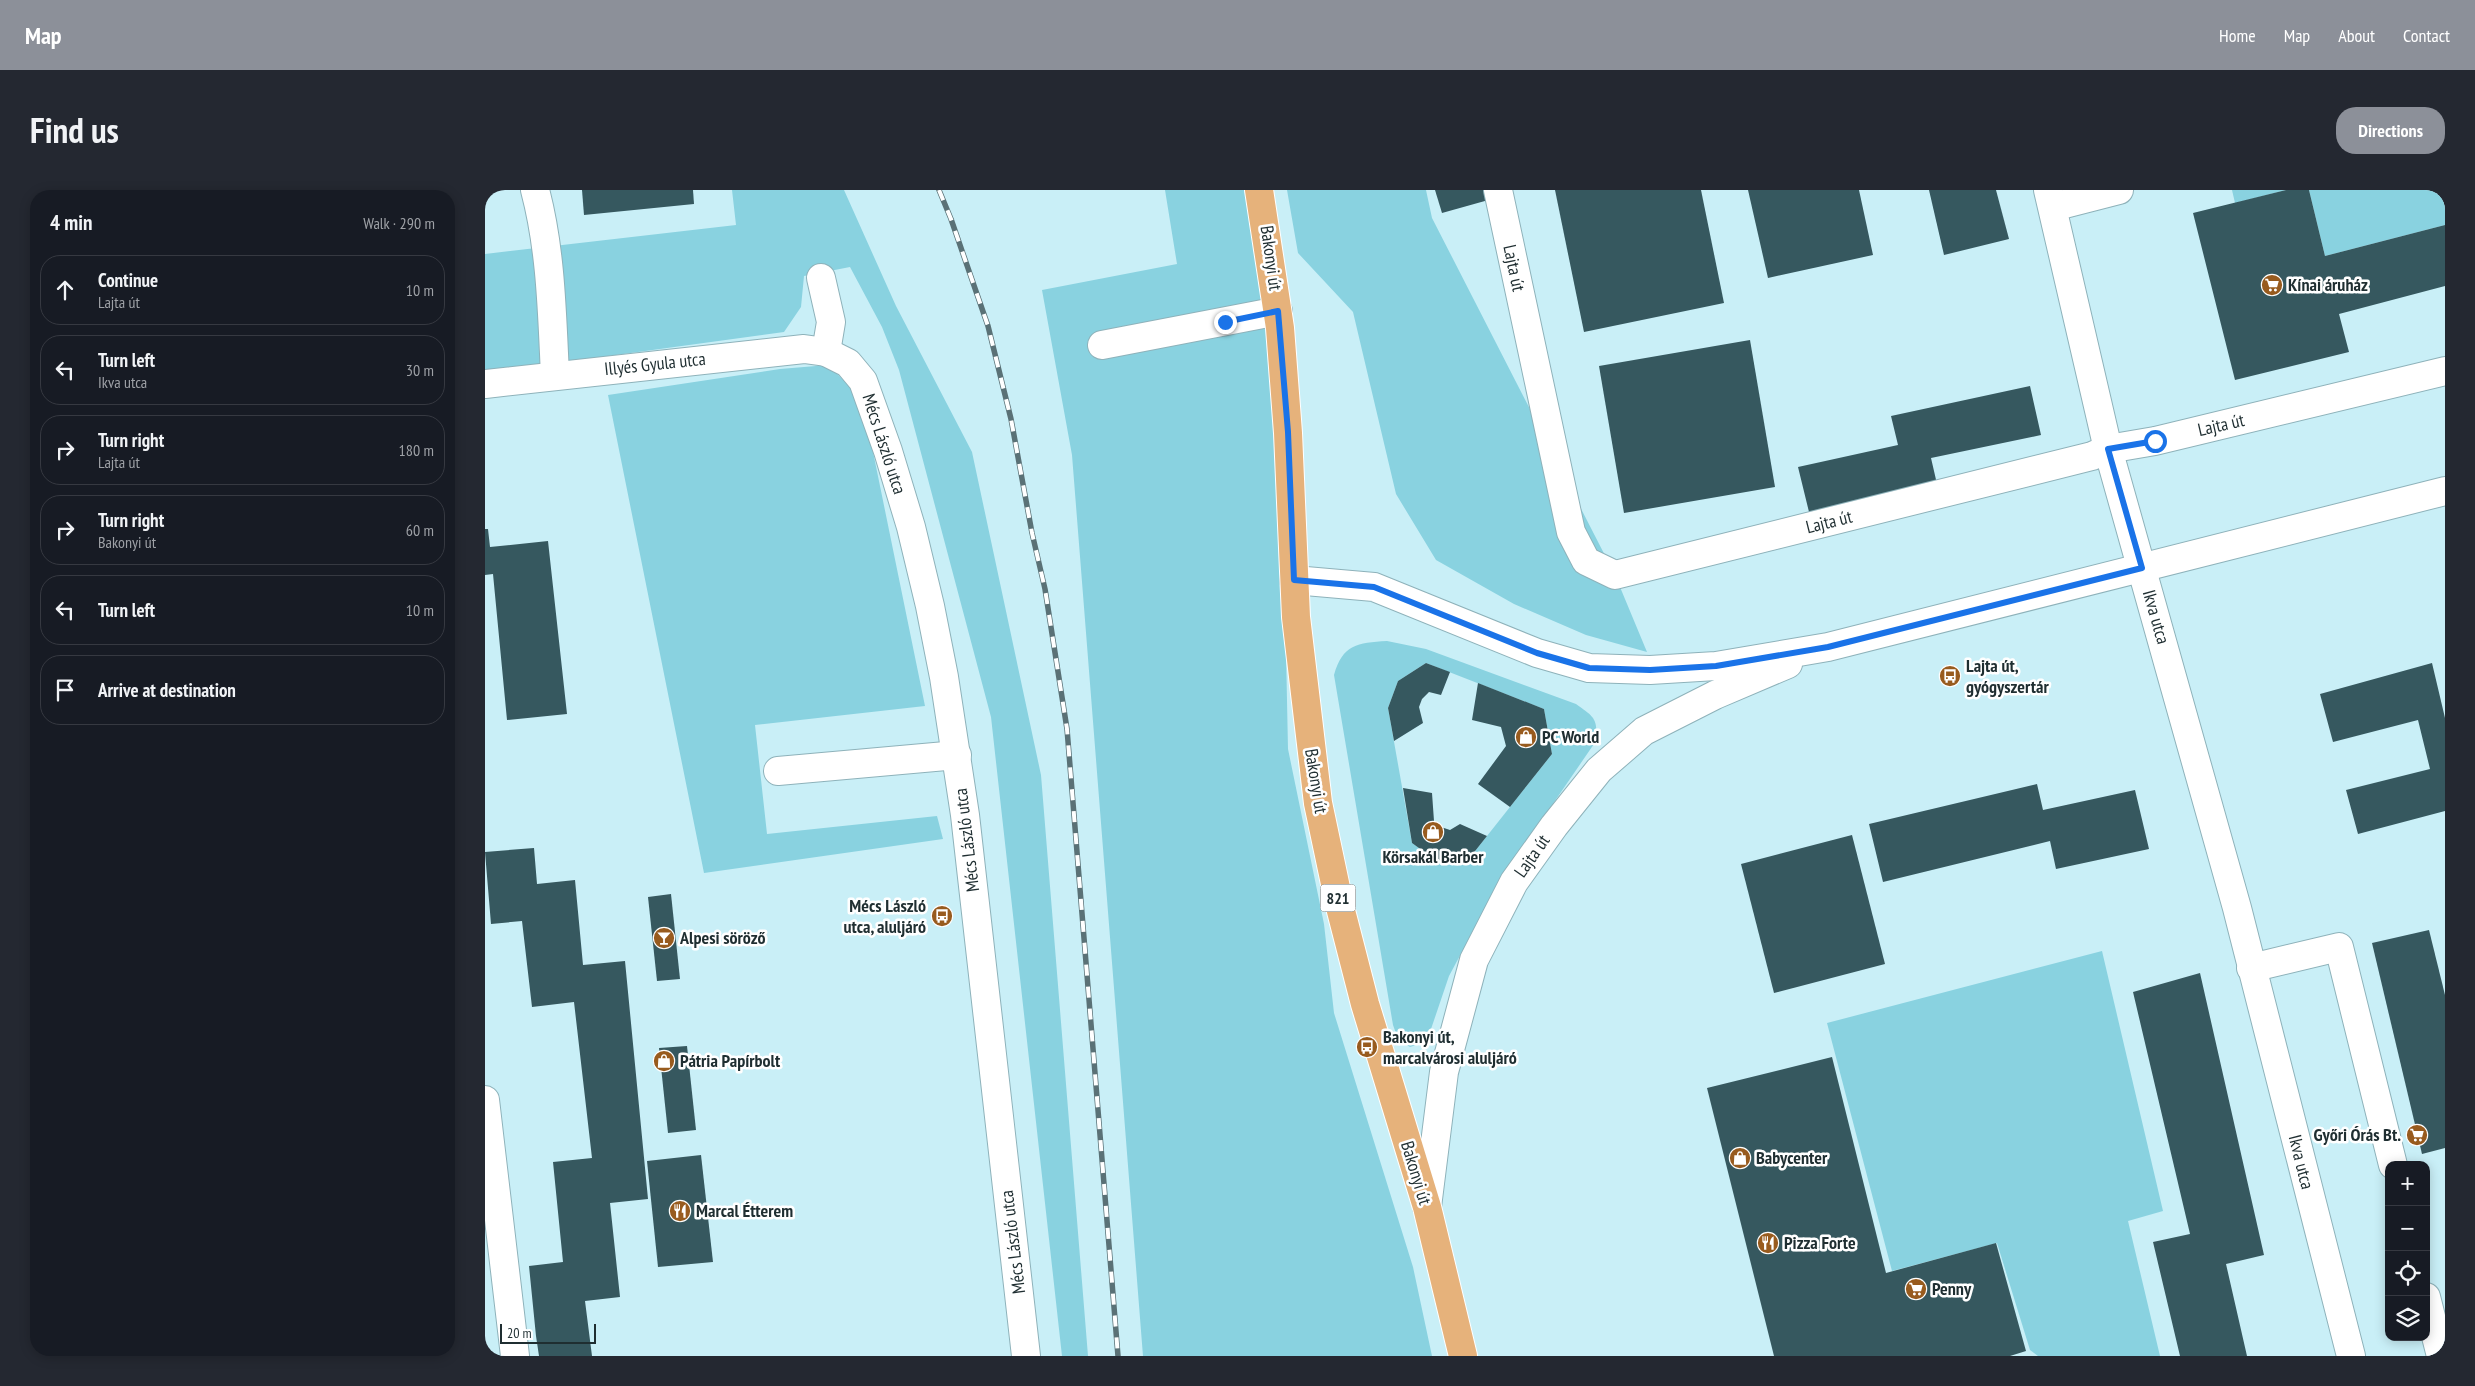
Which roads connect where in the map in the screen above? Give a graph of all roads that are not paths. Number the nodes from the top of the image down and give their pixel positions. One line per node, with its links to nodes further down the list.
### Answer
1 (535, 190): 11 (street)
2 (1259, 190): 7 (main road, Bakonyi út / 821)
3 (1498, 190): 13 (street, Lajta út)
4 (2119, 190): 5 (street, Ikva utca)
5 (2050, 198): 13 (street, Ikva utca)
6 (821, 278): 9 (street)
7 (1278, 311): 8 (street); 16 (main road, Bakonyi út / 821)
8 (1102, 345)
9 (826, 352): 11 (street, Illyés Gyula utca); 18 (street, Mécs László utca)
10 (2445, 371): 13 (street, Lajta út)
11 (555, 376): 12 (street, Illyés Gyula utca)
12 (485, 384)
13 (2108, 449): 15 (street, Ikva utca)
14 (2445, 491): 15 (street, Lajta út)
15 (2142, 568): 17 (street, Lajta út); 20 (street, Ikva utca)
16 (1294, 580): 17 (street, Lajta út); 23 (main road, Bakonyi út / 821)
17 (1828, 647): 23 (street, Lajta út)
18 (957, 755): 19 (street); 26 (street, Mécs László utca)
19 (778, 771)
20 (2251, 968): 22 (street); 28 (street, Ikva utca)
21 (485, 1100): 25 (street)
22 (2392, 1161)
23 (1427, 1207): 27 (main road, Bakonyi út / 821)
24 (2430, 1313): 29 (street)
25 (515, 1356)
26 (1027, 1356)
27 (1463, 1356)
28 (2351, 1356)
29 (2441, 1356)

